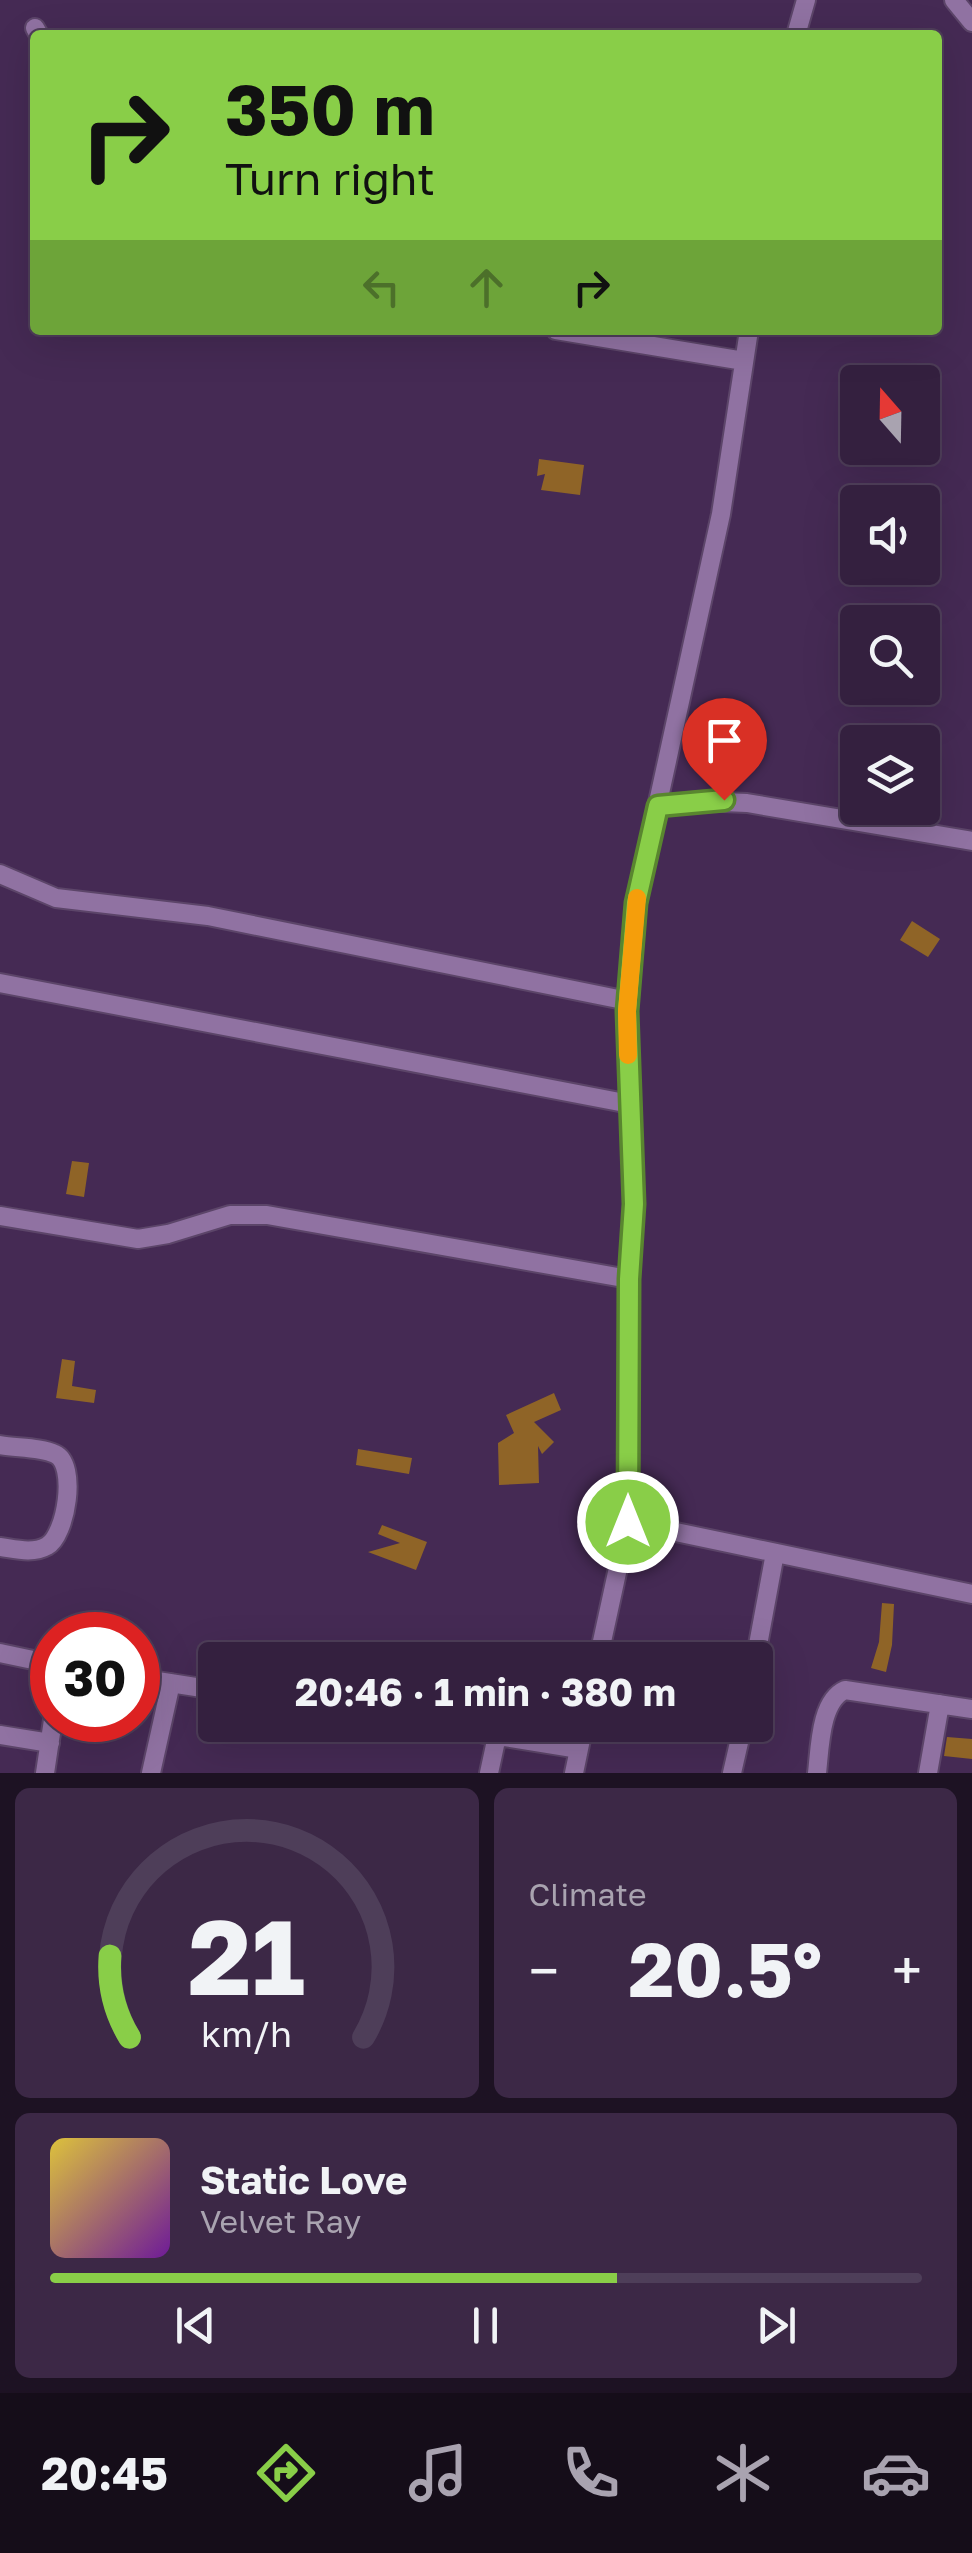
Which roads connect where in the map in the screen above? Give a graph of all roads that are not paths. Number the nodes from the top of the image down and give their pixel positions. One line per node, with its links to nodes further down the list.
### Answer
1 (806, 0): 4 (street)
2 (954, 0): 3 (street)
3 (972, 22)
4 (797, 30)
5 (586, 335): 7 (street)
6 (748, 335): 7 (street)
7 (744, 361): 8 (street)
8 (658, 806): 9 (street); 12 (street)
9 (972, 841)
10 (0, 874): 12 (street)
11 (0, 983): 13 (street)
12 (628, 1001): 13 (street)
13 (630, 1104): 15 (street)
14 (0, 1216): 15 (street)
15 (629, 1279): 17 (street)
16 (0, 1446): 18 (street)
17 (628, 1522): 19 (street); 21 (street)
18 (0, 1547)
19 (775, 1553): 20 (street); 22 (street)
20 (972, 1594)
21 (602, 1642)
22 (759, 1642)
23 (0, 1653): 24 (street)
24 (30, 1659)
25 (160, 1681): 26 (street)
26 (171, 1683): 27 (street); 38 (street)
27 (198, 1687)
28 (940, 1704): 29 (street); 42 (street); 43 (street)
29 (972, 1709)
30 (0, 1735): 35 (street)
31 (495, 1742): 39 (street)
32 (534, 1742): 36 (street)
33 (580, 1742): 36 (street)
34 (739, 1742): 41 (street)
35 (50, 1743): 37 (street)
36 (578, 1749): 40 (street)
37 (46, 1773)
38 (151, 1773)
39 (489, 1773)
40 (574, 1773)
41 (732, 1773)
42 (817, 1773)
43 (928, 1773)

